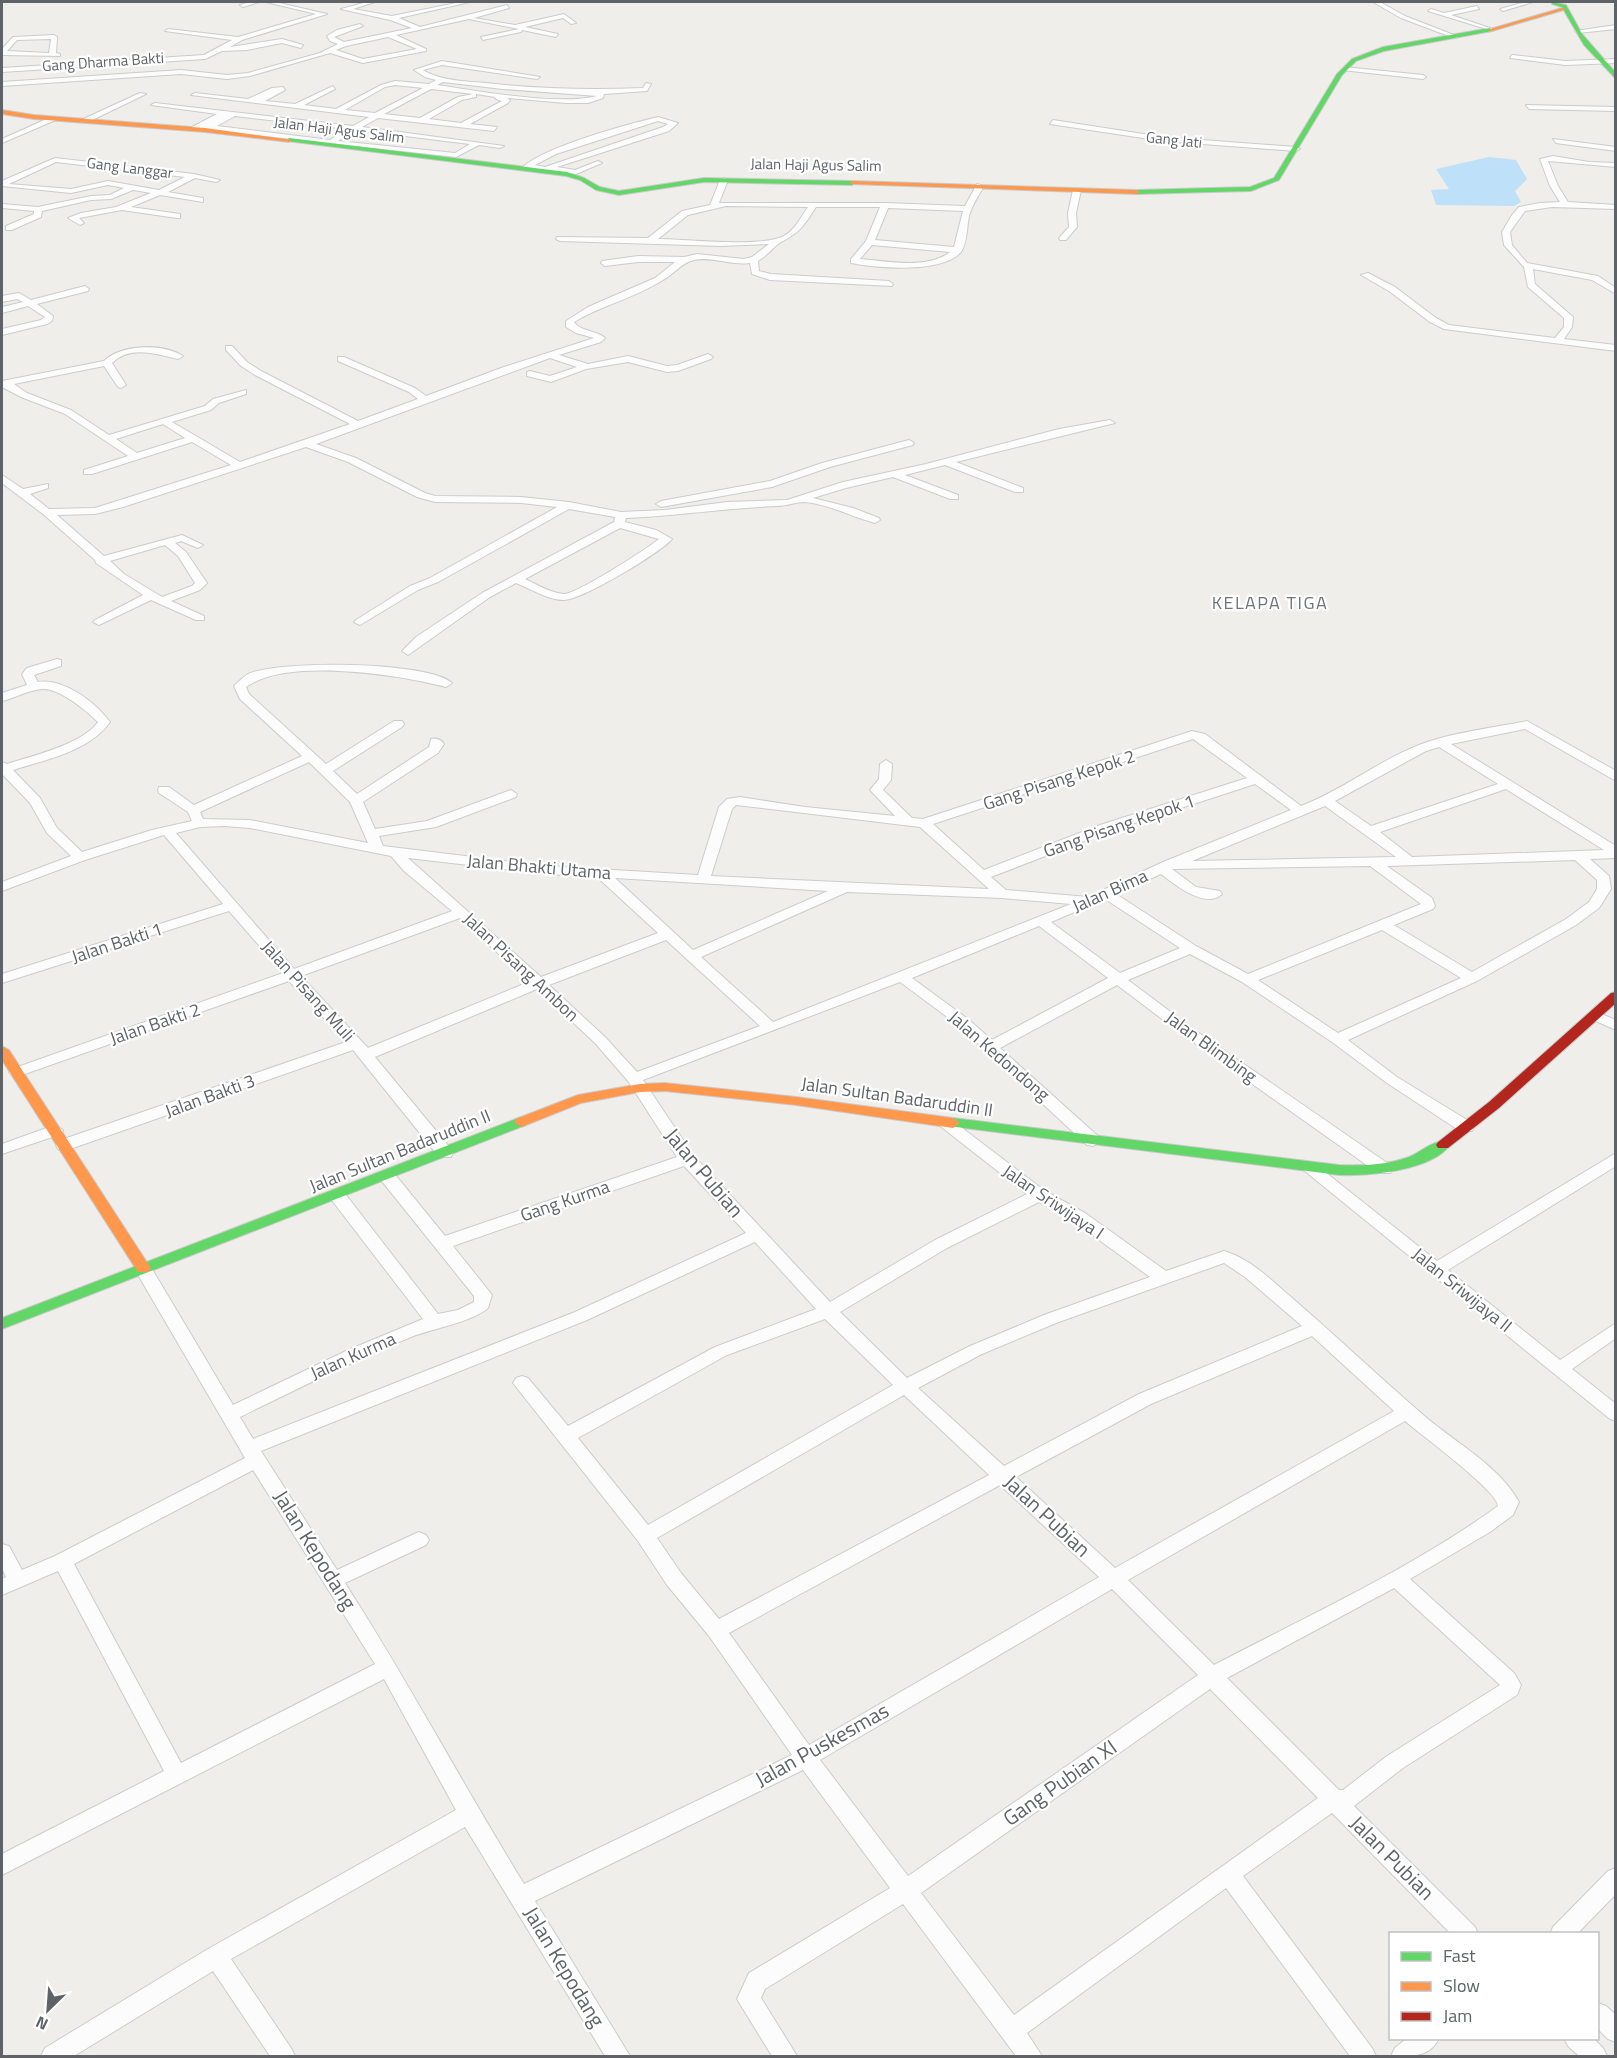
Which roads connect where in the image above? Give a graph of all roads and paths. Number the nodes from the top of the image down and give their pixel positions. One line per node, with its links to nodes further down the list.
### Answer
1 (256, 2): 8 (street)
2 (269, 2): 16 (street)
3 (372, 2): 14 (street)
4 (467, 2): 21 (street)
5 (1376, 2): 38 (street)
6 (1530, 2): 13 (street)
7 (1550, 2): 9 (street)
8 (243, 5)
9 (1565, 6): 23 (street, Jalan Haji Agus Salim); 28 (street)
10 (507, 7): 20 (street)
11 (1477, 8): 18 (street)
12 (386, 9): 17 (street)
13 (1503, 9)
14 (347, 10): 16 (street); 17 (street)
15 (1431, 11): 18 (street)
16 (324, 14): 40 (street)
17 (368, 14): 21 (street)
18 (1443, 15): 34 (street)
19 (441, 16): 20 (street)
20 (469, 17): 24 (street); 30 (street)
21 (392, 18): 30 (street)
22 (512, 18): 24 (street)
23 (1533, 18): 28 (street); 34 (street, Jalan Haji Agus Salim)
24 (491, 22): 27 (street)
25 (573, 23): 27 (street)
26 (360, 26): 41 (street)
27 (515, 27): 31 (street)
28 (1574, 27): 29 (street); 56 (street)
29 (1616, 27)
30 (418, 28): 35 (street)
31 (525, 29): 36 (street); 39 (street)
32 (22, 30): 37 (street)
33 (168, 30): 40 (street)
34 (1491, 30): 38 (street, Jalan Haji Agus Salim)
35 (387, 34): 41 (street); 50 (street)
36 (556, 35)
37 (54, 37): 49 (street); 52 (street)
38 (1456, 37): 58 (street, Jalan Haji Agus Salim)
39 (483, 38)
40 (240, 39): 44 (street)
41 (344, 44): 46 (street)
42 (301, 46): 44 (street)
43 (200, 49): 44 (street)
44 (217, 49): 59 (street, Gang Dharma Bakti)
45 (102, 50): 48 (street)
46 (332, 51): 55 (street); 65 (street)
47 (1522, 51): 56 (street)
48 (112, 52)
49 (2, 53): 52 (street)
50 (409, 53): 53 (street); 55 (street)
51 (72, 54): 52 (street)
52 (50, 56)
53 (423, 60)
54 (1616, 61): 56 (street)
55 (363, 62): 57 (street)
56 (1599, 63): 62 (street)
57 (380, 64)
58 (1344, 69): 61 (street); 97 (street, Jalan Haji Agus Salim)
59 (2, 70)
60 (537, 77): 63 (street)
61 (1423, 77)
62 (1616, 77)
63 (443, 80): 69 (street); 71 (street)
64 (229, 83): 67 (street)
65 (2, 84)
66 (648, 84): 71 (street)
67 (240, 85)
68 (263, 87): 74 (street)
69 (430, 87): 71 (street); 79 (street); 82 (street)
70 (333, 88): 76 (street)
71 (600, 92)
72 (142, 94): 85 (street)
73 (195, 94): 74 (street)
74 (255, 101): 76 (street); 81 (street)
75 (155, 105): 81 (street)
76 (297, 106): 79 (street)
77 (1529, 106): 78 (street)
78 (1616, 109)
79 (339, 110): 82 (street)
80 (2, 112): 83 (street, Jalan Haji Agus Salim)
81 (230, 113): 88 (street); 89 (street)
82 (380, 115): 84 (street); 89 (street)
83 (54, 119): 85 (street, Jalan Haji Agus Salim); 92 (street)
84 (423, 120): 87 (street); 87 (street); 91 (street)
85 (83, 121): 88 (street, Jalan Haji Agus Salim)
86 (1053, 122): 97 (street, Gang Jati)
87 (463, 125): 90 (street)
88 (203, 128): 94 (street); 102 (street, Jalan Haji Agus Salim)
89 (357, 128): 91 (street); 94 (street)
90 (494, 129)
91 (400, 133): 95 (street)
92 (2, 141)
93 (1556, 141): 98 (street)
94 (331, 142): 95 (street)
95 (478, 143): 96 (street)
96 (500, 146)
97 (1296, 149): 115 (street, Jalan Haji Agus Salim)
98 (1616, 149)
99 (598, 163): 104 (street)
100 (94, 164): 103 (street, Gang Langgar); 107 (street); 109 (street, Gang Langgar)
101 (1616, 165): 121 (street)
102 (527, 167): 104 (street); 104 (street); 111 (street, Jalan Haji Agus Salim)
103 (36, 168): 105 (street); 108 (street, Gang Langgar)
104 (545, 168)
105 (56, 170)
106 (2, 172): 108 (street)
107 (75, 172)
108 (20, 176): 112 (street, Gang Langgar)
109 (194, 176): 110 (street); 117 (street, Gang Langgar)
110 (216, 180)
111 (724, 180): 113 (street, Jalan Haji Agus Salim); 123 (street)
112 (4, 185): 114 (street); 116 (street, Gang Langgar)
113 (980, 186): 115 (street, Jalan Haji Agus Salim); 126 (street)
114 (131, 188): 117 (street); 127 (street)
115 (1077, 190): 131 (street)
116 (2, 191)
117 (159, 193): 118 (street); 124 (street, Gang Langgar)
118 (200, 200)
119 (813, 205): 120 (street); 123 (street); 133 (street)
120 (885, 205): 126 (street); 135 (street)
121 (1566, 205): 125 (street); 140 (street)
122 (2, 206): 127 (street)
123 (714, 206): 134 (street)
124 (120, 207): 128 (street); 129 (street, Gang Langgar)
125 (1616, 207)
126 (968, 208): 136 (street)
127 (38, 209): 130 (street)
128 (177, 216)
129 (80, 222)
130 (9, 228)
131 (1063, 238)
132 (560, 239): 134 (street)
133 (778, 240): 134 (street); 138 (street)
134 (650, 241)
135 (870, 242): 136 (street); 136 (street)
136 (958, 250)
137 (684, 260): 138 (street); 139 (street); 152 (street)
138 (754, 261): 142 (street)
139 (605, 263)
140 (1528, 267): 144 (street); 149 (street)
141 (1365, 275): 149 (street)
142 (889, 284)
143 (85, 289): 146 (street)
144 (1616, 292)
145 (2, 299): 146 (street)
146 (31, 303): 147 (street); 148 (street)
147 (2, 310)
148 (2, 332)
149 (1559, 339): 151 (street)
150 (229, 348): 165 (street)
151 (1616, 348)
152 (548, 355): 157 (street); 162 (street)
153 (178, 356): 156 (street)
154 (708, 357): 157 (street)
155 (341, 359): 162 (street)
156 (106, 363): 159 (street); 160 (street)
157 (584, 367): 158 (street)
158 (530, 374)
159 (3, 383): 166 (street)
160 (121, 385)
161 (243, 392): 163 (street)
162 (424, 399): 165 (street)
163 (164, 422): 166 (street); 167 (street)
164 (1110, 423): 171 (street)
165 (357, 424): 169 (street)
166 (109, 438): 170 (street)
167 (194, 438): 170 (street); 172 (street)
168 (909, 443): 182 (street)
169 (307, 444): 172 (street); 181 (street)
170 (136, 457): 173 (street)
171 (946, 462): 174 (street); 177 (street)
172 (238, 465): 183 (street)
173 (88, 472)
174 (893, 474): 179 (street); 180 (street)
175 (2, 478): 178 (street)
176 (44, 486): 178 (street)
177 (1019, 490)
178 (22, 493): 183 (street)
179 (954, 497)
180 (804, 499): 184 (street); 185 (street)
181 (569, 506): 182 (street); 193 (street)
182 (587, 509): 184 (street)
183 (47, 512): 188 (street)
184 (620, 520): 189 (street); 189 (street)
185 (875, 520)
186 (167, 541): 187 (street); 188 (street); 190 (street)
187 (198, 544)
188 (100, 561): 190 (street)
189 (516, 579): 194 (street)
190 (156, 598): 191 (street); 192 (street)
191 (200, 618)
192 (99, 622)
193 (360, 622)
194 (408, 651)
195 (57, 663): 197 (street)
196 (446, 682): 202 (street)
197 (34, 687): 198 (street); 204 (street)
198 (2, 697)
199 (398, 724): 205 (street)
200 (435, 741): 211 (street)
201 (1440, 742): 206 (street); 208 (street); 212 (street)
202 (312, 757): 205 (street); 213 (street)
203 (886, 764): 215 (street)
204 (2, 768): 224 (street)
205 (324, 771): 211 (street)
206 (1616, 777)
207 (1256, 778): 214 (street); 217 (street, Gang Pisang Kepok 2); 230 (street, Gang Pisang Kepok 1)
208 (1509, 784): 219 (street); 223 (street)
209 (164, 790): 213 (street)
210 (511, 794): 220 (street)
211 (356, 801): 220 (street)
212 (1326, 801): 214 (street); 219 (street)
213 (193, 810): 216 (street)
214 (1300, 812): 228 (street)
215 (908, 821): 217 (street); 231 (street)
216 (200, 823): 218 (street, Jalan Bhakti Utama); 221 (street, Jalan Bhakti Utama)
217 (924, 824): 230 (street)
218 (167, 831): 224 (street, Jalan Bhakti Utama); 238 (street, Jalan Pisang Muli)
219 (1370, 831): 227 (street)
220 (372, 833): 221 (street)
221 (378, 850): 222 (street, Jalan Bhakti Utama)
222 (396, 853): 229 (street, Jalan Bhakti Utama); 239 (street, Jalan Pisang Ambon)
223 (1616, 853): 225 (street, Jalan Bima)
224 (80, 857): 232 (street, Jalan Bhakti Utama)
225 (1580, 857): 227 (street, Jalan Bima); 247 (street)
226 (1372, 861): 227 (street, Jalan Bima); 228 (street, Jalan Bima); 241 (street)
227 (1410, 861)
228 (1165, 867): 234 (street, Jalan Bima); 236 (street)
229 (602, 874): 231 (street, Jalan Bhakti Utama); 242 (street)
230 (983, 875): 235 (street)
231 (703, 880): 233 (street, Jalan Bhakti Utama)
232 (2, 887)
233 (845, 888): 235 (street, Jalan Bhakti Utama); 244 (street)
234 (1105, 893): 237 (street, Jalan Bima); 243 (street)
235 (1002, 894): 237 (street, Jalan Bhakti Utama)
236 (1215, 894)
237 (1090, 901): 240 (street, Jalan Bima)
238 (232, 906): 245 (street, Jalan Pisang Muli); 248 (street, Jalan Bakti 1)
239 (462, 912): 245 (street, Jalan Bakti 2); 251 (street, Jalan Pisang Ambon)
240 (1041, 921): 246 (street, Jalan Bima); 249 (street, Jalan Blimbing)
241 (1383, 924): 247 (street); 250 (street)
242 (667, 934): 244 (street); 251 (street, Jalan Bakti 3)
243 (1191, 949): 249 (street); 250 (street)
244 (691, 956): 255 (street)
245 (292, 975): 258 (street, Jalan Pisang Muli); 260 (street, Jalan Bakti 2)
246 (901, 976): 255 (street, Jalan Bima); 257 (street, Jalan Kedondong)
247 (1473, 978): 256 (street)
248 (2, 979)
249 (1119, 979): 257 (street); 272 (street, Jalan Blimbing)
250 (1247, 979): 256 (street)
251 (537, 984): 258 (street, Jalan Bakti 3); 261 (street, Jalan Pisang Ambon)
252 (1616, 996): 253 (street, Jalan Sultan Badaruddin II)
253 (1594, 1015): 254 (street); 263 (street, Jalan Sultan Badaruddin II)
254 (1616, 1026)
255 (771, 1028): 261 (street, Jalan Bima)
256 (1337, 1039): 263 (street)
257 (991, 1047): 265 (street, Jalan Kedondong)
258 (361, 1049): 266 (street, Jalan Bakti 3); 268 (street, Jalan Pisang Muli)
259 (2, 1050): 260 (street, Jalan Kepodang)
260 (17, 1072): 264 (street, Jalan Kepodang)
261 (637, 1083): 262 (street, Jalan Sultan Badaruddin II); 268 (street, Jalan Sultan Badaruddin II); 270 (street, Jalan Pubian)
262 (943, 1122): 265 (street, Jalan Sultan Badaruddin II); 275 (street, Jalan Sriwijaya I)
263 (1466, 1127): 272 (street, Jalan Sultan Badaruddin II)
264 (55, 1130): 266 (street, Jalan Kepodang); 267 (street)
265 (1093, 1142): 271 (street, Jalan Sultan Badaruddin II)
266 (64, 1145): 278 (street, Jalan Kepodang)
267 (2, 1149)
268 (445, 1153): 273 (street, Jalan Sultan Badaruddin II)
269 (1616, 1158): 279 (street)
270 (687, 1159): 276 (street, Jalan Pubian); 277 (street, Gang Kurma)
271 (1309, 1168): 272 (street, Jalan Sultan Badaruddin II); 279 (street, Jalan Sriwijaya II)
272 (1384, 1169)
273 (387, 1176): 274 (street, Jalan Sultan Badaruddin II); 277 (street)
274 (337, 1196): 278 (street, Jalan Sultan Badaruddin II); 282 (street)
275 (1039, 1196): 280 (street, Jalan Sriwijaya I); 281 (street)
276 (756, 1235): 281 (street, Jalan Pubian); 293 (street)
277 (443, 1243): 282 (street, Jalan Kurma)
278 (143, 1268): 283 (street, Jalan Sultan Badaruddin II); 290 (street, Jalan Kepodang)
279 (1437, 1269): 286 (street, Jalan Sriwijaya II)
280 (1165, 1279): 284 (street); 288 (street)
281 (828, 1311): 288 (street, Jalan Pubian); 292 (street)
282 (434, 1321): 290 (street, Jalan Kurma)
283 (2, 1324)
284 (1316, 1327): 289 (street); 294 (street)
285 (1616, 1329): 286 (street)
286 (1560, 1369): 291 (street, Jalan Sriwijaya II)
287 (522, 1383): 292 (street)
288 (906, 1387): 294 (street, Jalan Pubian); 295 (street)
289 (1406, 1412): 299 (street, Gang Pubian XI); 300 (street, Jalan Puskesmas)
290 (230, 1414): 293 (street, Jalan Kepodang)
291 (1616, 1414)
292 (566, 1436): 295 (street)
293 (253, 1454): 298 (street); 301 (street, Jalan Kepodang)
294 (1005, 1476): 300 (street, Jalan Pubian); 303 (street)
295 (645, 1536): 303 (street)
296 (419, 1540): 301 (street)
297 (2, 1551): 302 (street)
298 (62, 1560): 302 (street); 307 (street)
299 (1396, 1578): 305 (street, Gang Pubian XI); 308 (street)
300 (1113, 1579): 305 (street, Jalan Pubian); 306 (street, Jalan Puskesmas)
301 (333, 1580): 304 (street, Jalan Kepodang)
302 (10, 1584)
303 (716, 1630): 306 (street)
304 (388, 1667): 307 (street); 309 (street, Jalan Kepodang)
305 (1214, 1676): 308 (street, Jalan Pubian); 313 (street, Gang Pubian XI)
306 (807, 1758): 313 (street); 314 (street, Jalan Puskesmas)
307 (177, 1775): 310 (street)
308 (1333, 1800): 311 (street); 315 (street, Jalan Pubian)
309 (469, 1814): 314 (street, Jalan Kepodang); 317 (street)
310 (2, 1865)
311 (1228, 1874): 319 (street); 328 (street)
312 (1616, 1878): 316 (street)
313 (905, 1891): 319 (street); 326 (street, Gang Pubian XI)
314 (522, 1896): 325 (street, Jalan Kepodang)
315 (1465, 1932)
316 (1564, 1932)
317 (216, 1956): 323 (street); 324 (street)
318 (1599, 2015): 320 (street)
319 (1011, 2031): 327 (street)
320 (1616, 2031)
321 (1424, 2040): 329 (street)
322 (1578, 2040): 330 (street)
323 (53, 2056)
324 (283, 2056)
325 (618, 2056)
326 (785, 2056)
327 (1030, 2056)
328 (1364, 2056)
329 (1403, 2056)
330 (1595, 2056)

